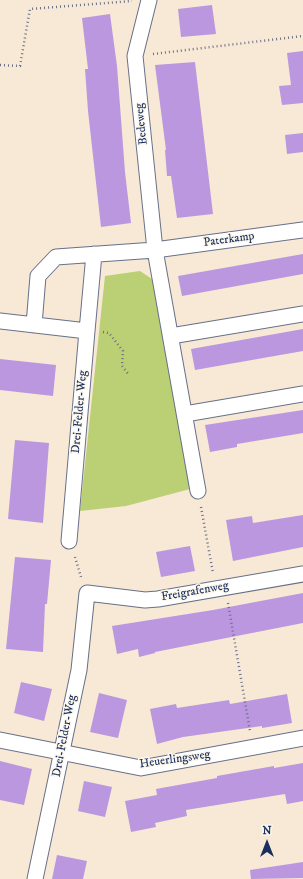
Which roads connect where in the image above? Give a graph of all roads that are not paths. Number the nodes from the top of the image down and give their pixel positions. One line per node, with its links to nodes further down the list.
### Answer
1 (142, 0): 3 (street, Bedeweg)
2 (303, 230): 3 (street, Paterkamp)
3 (155, 250): 4 (street, Paterkamp); 9 (street)
4 (94, 254): 7 (street, Paterkamp); 8 (street)
5 (303, 314): 9 (street)
6 (0, 321): 7 (street)
7 (34, 325): 8 (street)
8 (87, 331): 13 (street, Drei-Felder-Weg)
9 (171, 336): 11 (street)
10 (303, 394): 11 (street)
11 (185, 414): 12 (street)
12 (198, 491)
13 (69, 540)
14 (303, 574): 15 (street, Freigrafenweg)
15 (87, 593): 18 (street, Drei-Felder-Weg)
16 (303, 738): 18 (street, Heuerlingsweg)
17 (0, 740): 18 (street, Heuerlingsweg)
18 (62, 752): 19 (street, Drei-Felder-Weg)
19 (35, 879)

